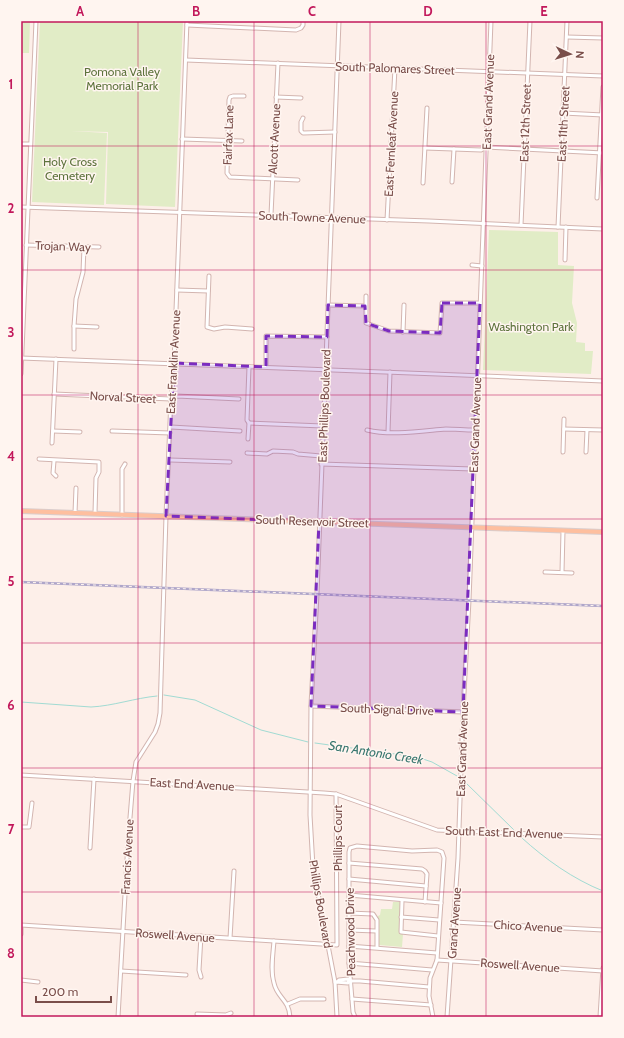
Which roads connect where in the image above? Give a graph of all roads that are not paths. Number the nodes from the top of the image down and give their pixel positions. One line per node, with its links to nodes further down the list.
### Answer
1 (36, 21): 33 (street)
2 (231, 21): 9 (street)
3 (303, 21): 9 (street)
4 (339, 21): 14 (street, East Phillips Boulevard)
5 (491, 21): 16 (street, East Grand Avenue)
6 (530, 21): 17 (street, East 12th Street)
7 (567, 21): 10 (street, East 11th Street)
8 (187, 23): 9 (street); 12 (street, East Franklin Avenue)
9 (231, 26)
10 (567, 37): 11 (street); 18 (street, East 11th Street)
11 (603, 38)
12 (186, 60): 13 (street, South Palomares Street); 29 (street, East Franklin Avenue)
13 (278, 63): 14 (street, South Palomares Street); 22 (street, Alcott Avenue)
14 (338, 66): 15 (street, South Palomares Street); 28 (street, East Phillips Boulevard)
15 (395, 68): 16 (street, South Palomares Street); 50 (street, East Fernleaf Avenue)
16 (489, 72): 17 (street, South Palomares Street); 35 (street, East Grand Avenue)
17 (527, 72): 18 (street, South Palomares Street); 37 (street, East 12th Street)
18 (566, 74): 19 (street, South Palomares Street); 25 (street, East 11th Street)
19 (603, 76)
20 (603, 86): 26 (street)
21 (244, 96): 30 (street, Fairfax Lane)
22 (276, 97): 23 (street); 40 (street, Alcott Avenue)
23 (301, 98)
24 (427, 108): 34 (street)
25 (563, 113): 26 (street); 38 (street, East 11th Street)
26 (602, 115): 39 (street)
27 (303, 118): 28 (street)
28 (335, 132): 49 (street, East Phillips Boulevard)
29 (182, 139): 30 (street); 47 (street, East Franklin Avenue)
30 (228, 140): 31 (street); 40 (street, Fairfax Lane)
31 (242, 141)
32 (21, 144): 33 (street)
33 (30, 144): 46 (street)
34 (425, 148): 36 (street); 43 (street)
35 (486, 148): 36 (street); 37 (street); 51 (street, East Grand Avenue)
36 (454, 149): 42 (street)
37 (524, 149): 38 (street); 52 (street, East 12th Street)
38 (562, 150): 39 (street); 53 (street, East 11th Street)
39 (601, 153): 44 (street)
40 (273, 179): 41 (street); 48 (street, Alcott Avenue)
41 (298, 180)
42 (452, 182)
43 (423, 183)
44 (597, 198)
45 (21, 207): 46 (street, South Towne Avenue)
46 (27, 207): 47 (street, South Towne Avenue); 56 (street)
47 (180, 213): 48 (street, South Towne Avenue); 63 (street, East Franklin Avenue)
48 (272, 215): 49 (street, South Towne Avenue)
49 (331, 218): 50 (street, South Towne Avenue); 67 (street, East Phillips Boulevard)
50 (387, 220): 51 (street, South Towne Avenue)
51 (484, 223): 52 (street, South Towne Avenue); 61 (street, East Grand Avenue)
52 (521, 225): 53 (street, South Towne Avenue)
53 (558, 227): 54 (street, South Towne Avenue)
54 (566, 227): 55 (street, South Towne Avenue); 59 (street)
55 (603, 229)
56 (26, 245): 57 (street, Trojan Way); 76 (street)
57 (84, 247): 58 (street, Trojan Way); 70 (street)
58 (99, 247)
59 (565, 260)
60 (472, 265): 61 (street)
61 (482, 266): 66 (street, East Grand Avenue)
62 (209, 276): 64 (street)
63 (177, 290): 64 (street); 78 (street, East Franklin Avenue)
64 (208, 291): 72 (street)
65 (366, 296): 69 (street)
66 (480, 303): 73 (street); 84 (street, East Grand Avenue)
67 (328, 305): 69 (street); 74 (street, East Phillips Boulevard)
68 (404, 305): 73 (street)
69 (366, 306): 73 (street)
70 (74, 326): 71 (street); 75 (street)
71 (97, 327)
72 (252, 329)
73 (403, 332)
74 (327, 337): 80 (street); 81 (street, East Phillips Boulevard)
75 (74, 349)
76 (21, 358): 77 (street); 83 (street)
77 (56, 359): 78 (street); 86 (street)
78 (174, 363): 79 (street); 87 (street, East Franklin Avenue)
79 (249, 367): 80 (street); 90 (street)
80 (266, 367): 81 (street)
81 (325, 370): 82 (street); 91 (street, East Phillips Boulevard)
82 (390, 372): 84 (street); 102 (street)
83 (21, 374)
84 (477, 376): 85 (street); 95 (street, East Grand Avenue)
85 (603, 381)
86 (54, 394): 87 (street, Norval Street); 98 (street)
87 (171, 399): 88 (street, Norval Street); 92 (street, East Franklin Avenue)
88 (239, 399)
89 (564, 419): 93 (street)
90 (248, 423): 91 (street); 104 (street)
91 (322, 426): 109 (street, East Phillips Boulevard)
92 (171, 427): 100 (street); 103 (street, East Franklin Avenue)
93 (564, 429): 96 (street); 106 (street)
94 (368, 430): 102 (street)
95 (474, 430): 102 (street); 116 (street, East Grand Avenue)
96 (587, 430): 97 (street); 107 (street)
97 (603, 430)
98 (53, 431): 101 (street); 105 (street)
99 (112, 431): 103 (street)
100 (240, 431)
101 (80, 432)
102 (388, 432)
103 (170, 433): 112 (street, East Franklin Avenue)
104 (248, 438)
105 (52, 444)
106 (563, 452)
107 (586, 452)
108 (247, 453): 109 (street)
109 (321, 456): 115 (street, East Phillips Boulevard)
110 (39, 459): 111 (street)
111 (54, 460): 117 (street); 121 (street)
112 (170, 460): 113 (street); 123 (street, East Franklin Avenue)
113 (230, 462)
114 (125, 464): 122 (street)
115 (321, 464): 116 (street); 124 (street, East Phillips Boulevard)
116 (473, 470): 125 (street, East Grand Avenue)
117 (56, 476)
118 (76, 488): 120 (street)
119 (21, 511): 120 (main road, South Reservoir Street)
120 (75, 513): 121 (main road, South Reservoir Street)
121 (95, 514): 122 (main road, South Reservoir Street)
122 (122, 514): 123 (main road, South Reservoir Street)
123 (166, 516): 124 (main road, South Reservoir Street); 131 (street, East Franklin Avenue)
124 (319, 522): 125 (main road, South Reservoir Street); 132 (street, East Phillips Boulevard)
125 (471, 528): 126 (main road, South Reservoir Street); 133 (street, East Grand Avenue)
126 (563, 531): 127 (main road, South Reservoir Street); 129 (street)
127 (603, 532)
128 (545, 572): 129 (street)
129 (562, 572): 130 (street)
130 (572, 573)
131 (160, 703): 136 (street, Francis Avenue)
132 (311, 706): 133 (street, South Signal Drive); 137 (street, East Phillips Boulevard)
133 (463, 712): 142 (street, East Grand Avenue)
134 (21, 775): 135 (street, East End Avenue)
135 (94, 779): 136 (street, East End Avenue); 144 (street)
136 (133, 781): 137 (street, East End Avenue); 160 (street, Francis Avenue)
137 (310, 791): 138 (street, East End Avenue); 167 (street, Phillips Boulevard)
138 (336, 794): 140 (street, East End Avenue); 167 (street, Phillips Court)
139 (32, 803): 141 (street)
140 (362, 803): 142 (street, South East End Avenue)
141 (21, 827)
142 (458, 830): 143 (street, South East End Avenue); 156 (street, Grand Avenue)
143 (603, 837)
144 (90, 848)
145 (349, 863): 147 (street, Peachwood Drive); 148 (street); 152 (street, Peachwood Drive)
146 (234, 871): 165 (street)
147 (349, 879): 148 (street); 149 (street, Peachwood Drive)
148 (426, 886): 151 (street)
149 (349, 895): 150 (street); 153 (street, Peachwood Drive)
150 (402, 901): 151 (street); 154 (street)
151 (425, 902): 152 (street)
152 (441, 903): 155 (street)
153 (349, 913): 158 (street, Peachwood Drive); 161 (street)
154 (401, 917): 155 (street); 164 (street)
155 (439, 920): 164 (street)
156 (454, 922): 159 (street, Chico Avenue); 172 (street, Grand Avenue)
157 (21, 925): 160 (street, Roswell Avenue); 162 (street)
158 (349, 930): 161 (street); 168 (street, Peachwood Drive)
159 (603, 930)
160 (123, 931): 163 (street, Roswell Avenue); 176 (street, Francis Avenue)
161 (376, 931): 169 (street)
162 (21, 934)
163 (201, 936): 165 (street, Roswell Avenue); 178 (street)
164 (438, 936): 170 (street)
165 (230, 938): 166 (street, Roswell Avenue)
166 (274, 941): 167 (street, Roswell Avenue); 186 (street)
167 (328, 945): 182 (street, Phillips Boulevard)
168 (349, 946): 169 (street); 173 (street, Peachwood Drive)
169 (377, 947): 170 (street)
170 (437, 953): 171 (street)
171 (437, 960): 172 (street, Roswell Avenue); 174 (street)
172 (451, 961): 175 (street, Roswell Avenue); 196 (street, Grand Avenue)
173 (349, 963): 174 (street); 180 (street, Peachwood Drive)
174 (432, 970): 183 (street)
175 (603, 970): 197 (street)
176 (121, 971): 177 (street); 191 (street, Francis Avenue)
177 (186, 975)
178 (201, 977)
179 (21, 980): 181 (street)
180 (350, 981): 182 (street); 183 (street); 185 (street, Peachwood Drive)
181 (38, 982)
182 (336, 982): 193 (street, Phillips Boulevard)
183 (429, 987): 187 (street)
184 (324, 999): 186 (street)
185 (352, 999): 187 (street); 194 (street, Peachwood Drive)
186 (288, 1004): 192 (street)
187 (431, 1005): 195 (street)
188 (232, 1013): 190 (street)
189 (197, 1014): 190 (street)
190 (214, 1016)
191 (118, 1017)
192 (290, 1017)
193 (337, 1017)
194 (354, 1017)
195 (433, 1017)
196 (447, 1017)
197 (600, 1017)

